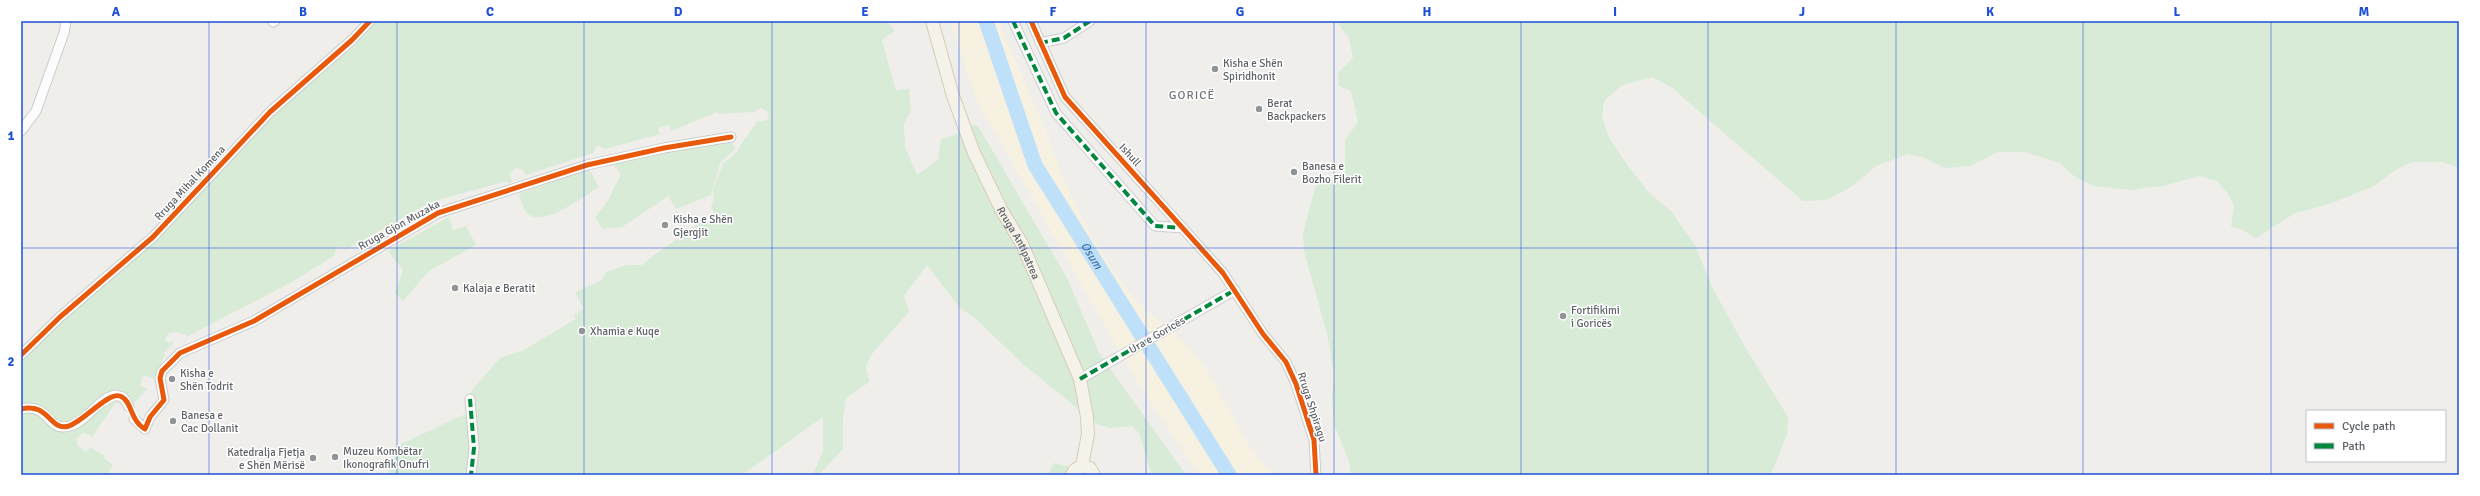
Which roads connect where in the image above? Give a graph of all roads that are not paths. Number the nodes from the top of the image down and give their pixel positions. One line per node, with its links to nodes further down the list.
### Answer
1 (66, 21): 8 (street)
2 (370, 21): 12 (street, Rruga Mihal Komena)
3 (932, 21): 13 (main road, Rruga Antipatrea)
4 (1013, 21): 10 (street)
5 (1031, 21): 7 (street, Ishull)
6 (1090, 21): 7 (street)
7 (1040, 43): 10 (street, Ishull)
8 (21, 131)
9 (731, 137): 17 (street, Rruga Gjon Muzaka)
10 (1183, 228): 11 (street, Ishull)
11 (1235, 290): 13 (street, Ura e Goricës); 21 (street, Rruga Shpiragu)
12 (21, 355)
13 (1080, 380): 18 (main road, Rruga Antipatrea)
14 (470, 399): 19 (street)
15 (130, 407): 16 (street)
16 (21, 409)
17 (134, 419)
18 (1092, 472): 20 (main road, Rruga Antipatrea)
19 (471, 475)
20 (1072, 475)
21 (1316, 475)

